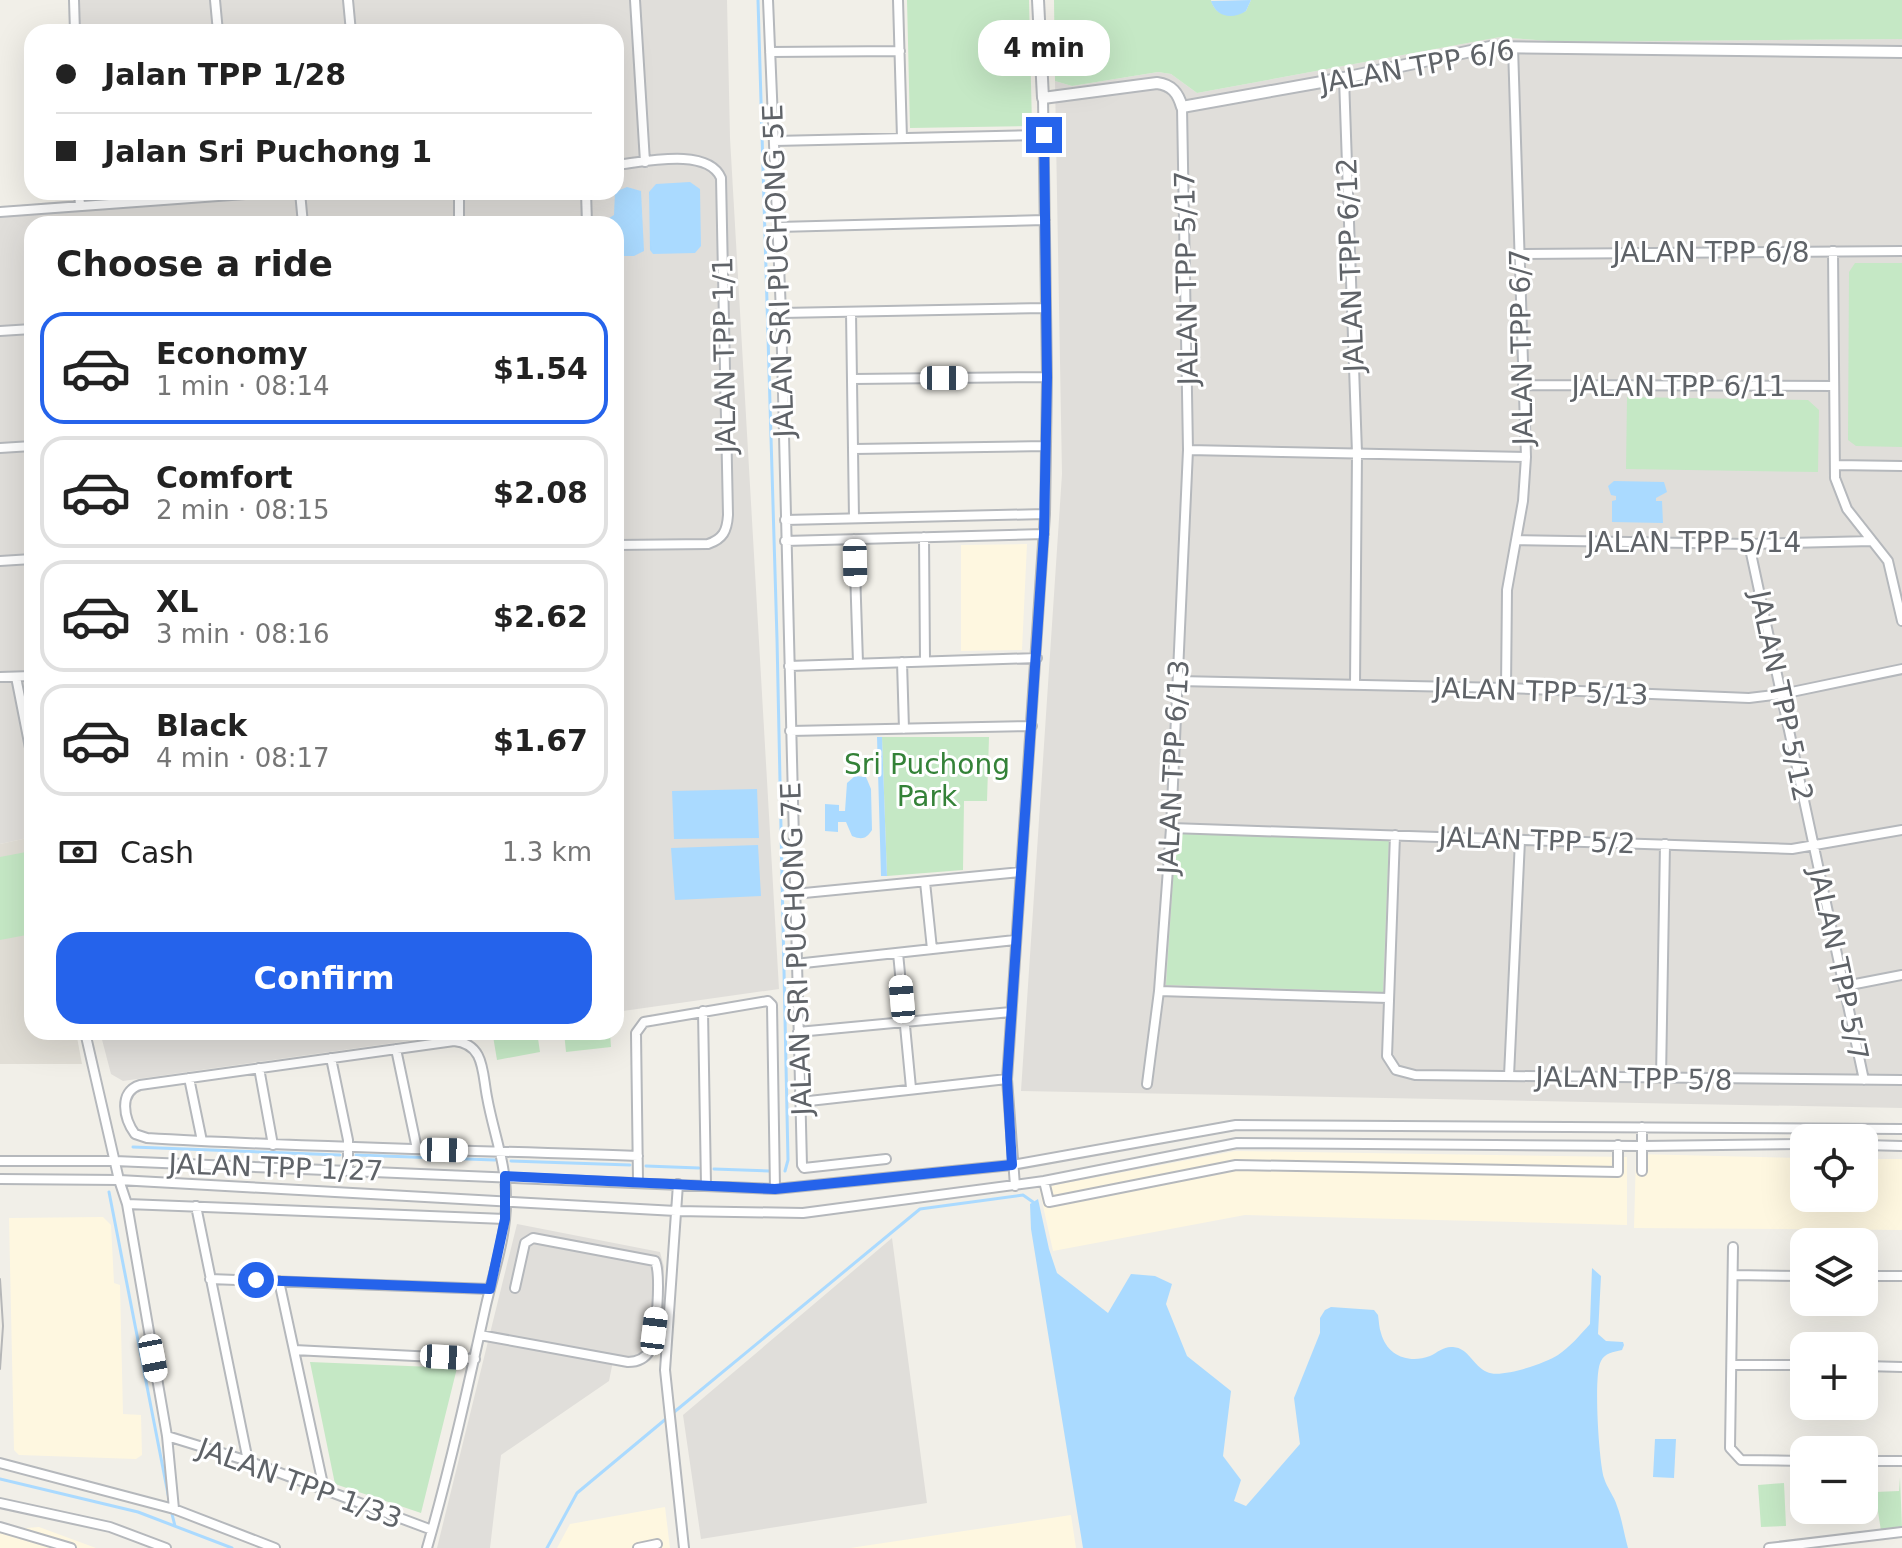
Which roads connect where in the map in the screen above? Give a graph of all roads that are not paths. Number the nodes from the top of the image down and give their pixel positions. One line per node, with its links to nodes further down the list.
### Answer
1 (74, 0): 8 (street)
2 (215, 0): 9 (street)
3 (348, 0): 10 (street)
4 (635, 0): 21 (street)
5 (768, 0): 13 (street, JALAN SRI PUCHONG 5E)
6 (898, 0): 12 (street)
7 (1038, 0): 16 (street)
8 (75, 24)
9 (217, 24)
10 (350, 24)
11 (1513, 47): 14 (street, JALAN TPP 6/6); 15 (street, JALAN TPP 6/6); 31 (street, JALAN TPP 6/7)
12 (900, 51): 13 (street); 19 (street)
13 (770, 52): 20 (street, JALAN SRI PUCHONG 5E)
14 (1902, 52)
15 (1344, 78): 17 (street, JALAN TPP 6/6); 46 (street, JALAN TPP 6/12)
16 (1043, 98): 17 (street); 18 (street)
17 (1182, 107): 45 (street, JALAN TPP 5/17)
18 (1044, 135): 19 (street); 27 (street)
19 (902, 138): 20 (street)
20 (774, 141): 28 (street, JALAN SRI PUCHONG 5E)
21 (645, 162): 22 (street, JALAN TPP 1/1); 60 (street, JALAN TPP 1/1)
22 (624, 164)
23 (80, 200): 25 (street)
24 (163, 200): 25 (street)
25 (80, 206): 26 (street)
26 (0, 212)
27 (1045, 220): 28 (street); 32 (street)
28 (778, 227): 34 (street, JALAN SRI PUCHONG 5E)
29 (1833, 251): 30 (street, JALAN TPP 6/8); 31 (street, JALAN TPP 6/8); 40 (street)
30 (1902, 251)
31 (1520, 254): 39 (street, JALAN TPP 6/7)
32 (1045, 308): 33 (street); 37 (street)
33 (851, 312): 34 (street); 38 (street)
34 (781, 313): 52 (street, JALAN SRI PUCHONG 5E)
35 (24, 330): 36 (street)
36 (0, 331)
37 (1047, 377): 38 (street); 42 (street)
38 (853, 379): 44 (street)
39 (1523, 385): 40 (street, JALAN TPP 6/11); 47 (street, JALAN TPP 6/7)
40 (1834, 386): 48 (street)
41 (24, 446): 43 (street)
42 (1046, 446): 44 (street); 50 (street)
43 (0, 448)
44 (854, 449): 51 (street)
45 (1188, 450): 46 (street, JALAN TPP 6/7); 73 (street, JALAN TPP 6/13)
46 (1357, 453): 47 (street, JALAN TPP 6/7); 74 (street, JALAN TPP 6/12)
47 (1526, 457): 56 (street)
48 (1835, 465): 49 (street); 58 (street)
49 (1902, 466)
50 (1045, 514): 51 (street); 53 (street)
51 (854, 518): 52 (street)
52 (785, 520): 57 (street, JALAN SRI PUCHONG 5E)
53 (1044, 534): 54 (street); 64 (street)
54 (924, 537): 55 (street); 65 (street)
55 (854, 539): 57 (street); 67 (street)
56 (1516, 540): 59 (street, JALAN TPP 5/14); 75 (street)
57 (785, 541): 68 (street, JALAN SRI PUCHONG 5E)
58 (1872, 541): 59 (street, JALAN TPP 5/14); 63 (street)
59 (1749, 544): 76 (street, JALAN TPP 5/12)
60 (624, 545)
61 (24, 560): 62 (street)
62 (0, 561)
63 (1902, 621)
64 (1037, 658): 65 (street); 78 (street)
65 (925, 661): 66 (street)
66 (902, 662): 67 (street); 79 (street)
67 (858, 663): 68 (street)
68 (789, 666): 80 (street, JALAN SRI PUCHONG 7E)
69 (1902, 669): 76 (street, JALAN TPP 5/13)
70 (24, 676): 72 (street)
71 (0, 677): 72 (street)
72 (16, 677): 77 (street)
73 (1178, 681): 74 (street, JALAN TPP 5/13); 81 (street, JALAN TPP 6/13)
74 (1355, 685): 75 (street, JALAN TPP 5/13)
75 (1506, 688): 76 (street, JALAN TPP 5/13)
76 (1782, 694): 86 (street, JALAN TPP 5/12)
77 (24, 718)
78 (1032, 726): 79 (street); 87 (street)
79 (904, 729): 80 (street)
80 (790, 731): 89 (street, JALAN SRI PUCHONG 7E)
81 (1171, 828): 83 (street, JALAN TPP 5/2); 96 (street, JALAN TPP 6/13)
82 (1902, 830): 86 (street, JALAN TPP 5/2)
83 (1395, 835): 84 (street, JALAN TPP 5/2); 97 (street)
84 (1520, 840): 85 (street, JALAN TPP 5/2); 106 (street)
85 (1665, 844): 86 (street, JALAN TPP 5/2); 108 (street)
86 (1815, 847): 95 (street, JALAN TPP 5/7)
87 (1021, 872): 88 (street); 90 (street)
88 (925, 882): 89 (street); 91 (street)
89 (794, 894): 93 (street, JALAN SRI PUCHONG 7E)
90 (1015, 940): 91 (street); 99 (street)
91 (932, 949): 92 (street)
92 (898, 953): 93 (street); 100 (street)
93 (795, 964): 101 (street, JALAN SRI PUCHONG 7E)
94 (1902, 975): 95 (street)
95 (1845, 986): 110 (street, JALAN TPP 5/7)
96 (1159, 991): 97 (street); 112 (street, JALAN TPP 6/13)
97 (1388, 998): 106 (street, JALAN TPP 5/8)
98 (703, 1011): 127 (street); 140 (street); 142 (street)
99 (1011, 1012): 100 (street); 109 (street)
100 (904, 1022): 101 (street); 113 (street)
101 (798, 1032): 114 (street, JALAN SRI PUCHONG 7E)
102 (87, 1040): 130 (street)
103 (396, 1049): 104 (street); 125 (street); 126 (street)
104 (331, 1058): 105 (street); 124 (street)
105 (259, 1068): 107 (street); 119 (street)
106 (1509, 1076): 108 (street, JALAN TPP 5/8)
107 (189, 1078): 117 (street); 117 (street)
108 (1661, 1078): 110 (street, JALAN TPP 5/8)
109 (1007, 1079): 113 (street); 131 (street)
110 (1864, 1080): 111 (street, JALAN TPP 5/8)
111 (1902, 1080)
112 (1147, 1084)
113 (911, 1088): 114 (street)
114 (800, 1102): 128 (street, JALAN SRI PUCHONG 7E)
115 (1642, 1127): 116 (street, JALAN TPP 1/27); 122 (street); 131 (street, JALAN TPP 1/27)
116 (1902, 1129)
117 (202, 1141): 119 (street)
118 (1790, 1144): 122 (street, JALAN TPP 1/27)
119 (273, 1145): 124 (street)
120 (1618, 1145): 122 (street, JALAN TPP 1/27); 138 (street, JALAN TPP 1/27); 138 (street)
121 (1878, 1145): 123 (street)
122 (1642, 1146): 133 (street)
123 (1902, 1146)
124 (348, 1147): 125 (street); 132 (street)
125 (417, 1149): 126 (street)
126 (499, 1151): 127 (street); 134 (street)
127 (638, 1156): 137 (street)
128 (886, 1159)
129 (0, 1161): 130 (street, JALAN TPP 1/27)
130 (115, 1161): 132 (street, JALAN TPP 1/27); 136 (street)
131 (1012, 1165): 141 (street); 142 (street, JALAN TPP 1/27)
132 (348, 1170): 134 (street, JALAN TPP 1/27)
133 (1642, 1171)
134 (505, 1176): 137 (street, JALAN TPP 1/27); 143 (street)
135 (0, 1179): 136 (street, JALAN TPP 1/27)
136 (119, 1180): 143 (street, JALAN TPP 1/27); 144 (street)
137 (638, 1181): 139 (street, JALAN TPP 1/27)
138 (1044, 1181): 141 (street, JALAN TPP 1/27)
139 (678, 1184): 140 (street, JALAN TPP 1/27); 146 (street)
140 (706, 1185): 142 (street, JALAN TPP 1/27)
141 (1015, 1186): 146 (street, JALAN TPP 1/27)
142 (775, 1189)
143 (507, 1201): 146 (street, JALAN TPP 1/27); 147 (street)
144 (127, 1204): 145 (street, JALAN TPP 1/27); 164 (street)
145 (196, 1206): 147 (street, JALAN TPP 1/27); 153 (street)
146 (676, 1211): 184 (street)
147 (505, 1219): 156 (street)
148 (1733, 1247): 149 (street)
149 (1733, 1275): 150 (street); 160 (street)
150 (1790, 1276)
151 (1878, 1276): 152 (street)
152 (1902, 1276)
153 (210, 1279): 154 (street); 165 (street)
154 (279, 1281): 156 (street); 158 (street)
155 (515, 1288): 157 (street)
156 (490, 1289): 157 (street)
157 (480, 1335): 159 (street)
158 (294, 1350): 159 (street); 170 (street)
159 (475, 1359): 174 (street)
160 (1733, 1365): 161 (street); 166 (street)
161 (1790, 1365)
162 (1878, 1366): 163 (street)
163 (1902, 1367)
164 (167, 1436): 165 (street, JALAN TPP 1/33); 172 (street)
165 (248, 1461): 170 (street, JALAN TPP 1/33)
166 (1790, 1461)
167 (1878, 1461): 168 (street)
168 (1902, 1461)
169 (0, 1463): 172 (street)
170 (324, 1489): 174 (street, JALAN TPP 1/33)
171 (0, 1503): 180 (street)
172 (174, 1509): 181 (street)
173 (0, 1527): 176 (street)
174 (432, 1530): 182 (street)
175 (1902, 1532): 185 (street)
176 (20, 1533): 177 (street); 179 (street)
177 (0, 1535)
178 (657, 1544): 183 (street)
179 (71, 1548)
180 (166, 1548)
181 (275, 1548)
182 (427, 1548)
183 (638, 1548)
184 (684, 1548)
185 (1769, 1548)

